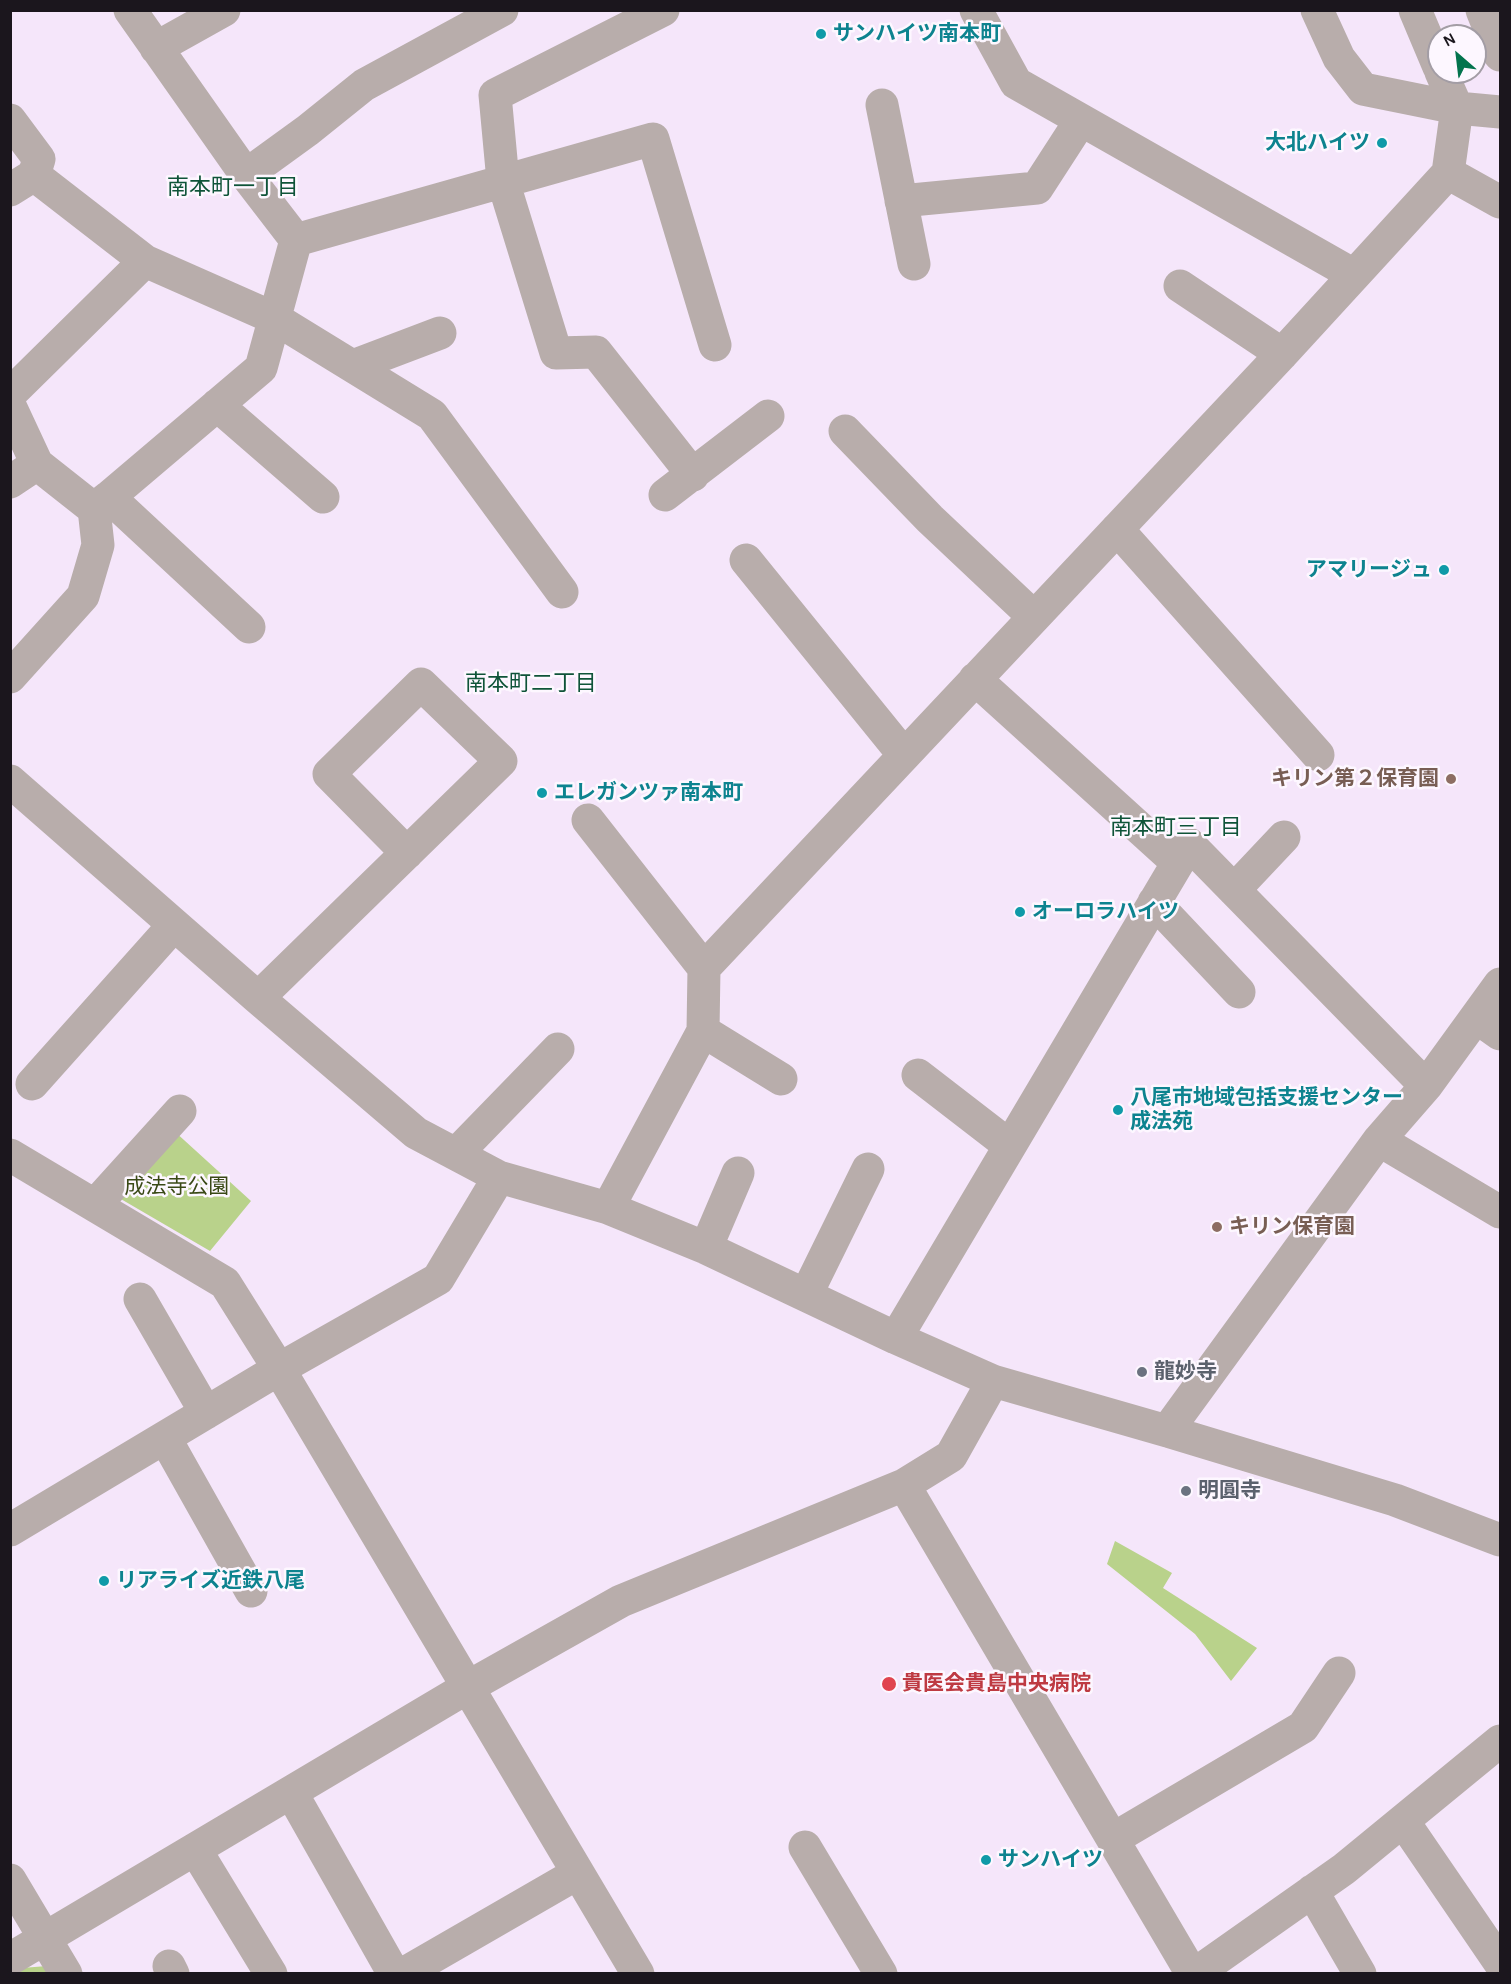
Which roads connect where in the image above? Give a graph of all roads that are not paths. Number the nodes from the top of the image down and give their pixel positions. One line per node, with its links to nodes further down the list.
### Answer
1 (130, 10): 10 (street)
2 (224, 10): 10 (street)
3 (502, 10): 19 (street)
4 (663, 10): 20 (street)
5 (976, 10): 17 (street)
6 (1317, 10): 14 (street)
7 (1415, 10): 9 (street)
8 (1482, 10): 11 (street)
9 (1427, 38)
10 (156, 48): 19 (street)
11 (1500, 55)
12 (1446, 84): 14 (street)
13 (882, 105): 22 (street)
14 (1457, 108): 15 (street); 18 (street)
15 (1500, 112)
16 (10, 120): 21 (street)
17 (1081, 120): 22 (street); 27 (street)
18 (1448, 173): 23 (street); 27 (street)
19 (246, 175): 24 (street)
20 (503, 181): 24 (street); 31 (street); 40 (street)
21 (22, 183): 25 (street)
22 (901, 201): 26 (street)
23 (1500, 202)
24 (296, 240): 29 (street)
25 (145, 261): 29 (street); 34 (street)
26 (914, 264)
27 (1354, 275): 32 (street)
28 (1180, 286): 32 (street)
29 (274, 318): 33 (street); 35 (street)
30 (441, 333): 33 (street)
31 (715, 345)
32 (1282, 354): 45 (street)
33 (353, 366): 47 (street)
34 (10, 394)
35 (217, 405): 43 (street); 44 (street)
36 (10, 406): 39 (street)
37 (768, 416): 40 (street)
38 (845, 431): 48 (street)
39 (37, 464): 41 (street); 44 (street)
40 (693, 475): 42 (street)
41 (10, 482)
42 (665, 495)
43 (323, 497)
44 (102, 503): 49 (street); 50 (street)
45 (1117, 529): 48 (street); 53 (street)
46 (746, 560): 52 (street)
47 (562, 592)
48 (1034, 616): 51 (street)
49 (249, 627)
50 (10, 677)
51 (975, 679): 52 (street); 58 (street)
52 (904, 755): 62 (street)
53 (1318, 755)
54 (11, 783): 61 (street)
55 (588, 820): 62 (street)
56 (1284, 837): 59 (street)
57 (407, 853): 57 (street); 65 (street)
58 (1178, 863): 59 (street); 60 (street)
59 (1234, 890): 72 (street)
60 (1154, 902): 64 (street); 75 (street)
61 (174, 925): 65 (street); 71 (street)
62 (704, 968): 67 (street)
63 (1500, 984): 66 (street)
64 (1239, 992)
65 (258, 998): 76 (street)
66 (1488, 1026): 72 (street)
67 (703, 1031): 70 (street); 82 (street)
68 (558, 1049): 76 (street)
69 (918, 1075): 75 (street)
70 (781, 1079)
71 (32, 1084)
72 (1426, 1086): 74 (street)
73 (180, 1111): 81 (street)
74 (1379, 1140): 83 (street); 91 (street)
75 (1010, 1146): 87 (street)
76 (456, 1154): 80 (street)
77 (10, 1155): 81 (street)
78 (868, 1168): 85 (street)
79 (738, 1173): 84 (street)
80 (499, 1177): 82 (street); 88 (street)
81 (95, 1205): 88 (street)
82 (608, 1208): 84 (street)
83 (1500, 1212)
84 (706, 1248): 85 (street)
85 (806, 1295): 87 (street)
86 (140, 1299): 90 (street)
87 (896, 1338): 89 (street)
88 (279, 1369): 90 (street); 98 (street)
89 (993, 1381): 91 (street); 93 (street)
90 (206, 1413): 92 (street)
91 (1167, 1431): 95 (street)
92 (165, 1438): 94 (street); 96 (street)
93 (904, 1485): 98 (street); 102 (street)
94 (10, 1530)
95 (1500, 1540)
96 (251, 1591)
97 (1340, 1673): 102 (street)
98 (468, 1687): 100 (street); 105 (street)
99 (1500, 1741): 101 (street)
100 (291, 1792): 104 (street); 113 (street)
101 (1403, 1821): 107 (street); 110 (street)
102 (1113, 1839): 117 (street)
103 (805, 1847): 116 (street)
104 (195, 1850): 108 (street); 112 (street)
105 (578, 1873): 114 (street); 115 (street)
106 (10, 1880): 108 (street)
107 (1312, 1891): 117 (street); 118 (street)
108 (45, 1939): 109 (street); 111 (street)
109 (10, 1959)
110 (1500, 1964)
111 (66, 1974)
112 (271, 1974)
113 (394, 1974)
114 (403, 1974)
115 (638, 1974)
116 (881, 1974)
117 (1194, 1974)
118 (1360, 1974)

